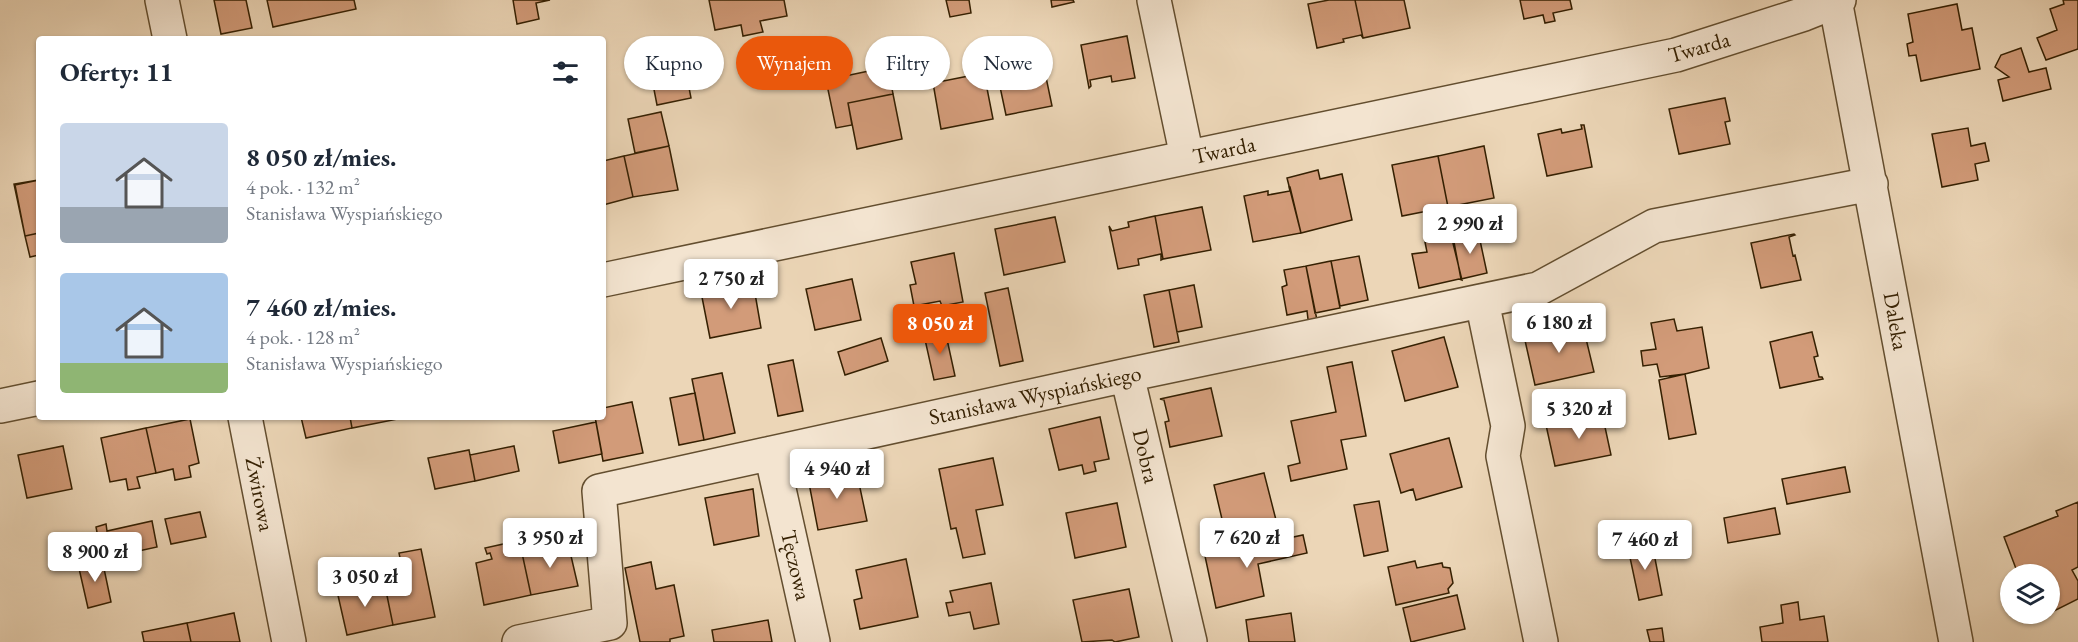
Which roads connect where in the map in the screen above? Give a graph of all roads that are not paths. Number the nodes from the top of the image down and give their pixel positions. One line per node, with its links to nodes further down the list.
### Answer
1 (162, 0): 4 (street)
2 (1154, 0): 5 (street)
3 (1836, 0): 5 (street, Twarda); 6 (street, Daleka)
4 (169, 36)
5 (1187, 157): 7 (street, Twarda)
6 (1871, 184): 8 (street, Stanisława Wyspiańskiego); 19 (street, Daleka)
7 (606, 279)
8 (1482, 302): 9 (street, Stanisława Wyspiańskiego); 18 (street)
9 (1127, 375): 13 (street, Stanisława Wyspiańskiego); 17 (street, Dobra)
10 (36, 399): 11 (street)
11 (0, 406)
12 (246, 420): 14 (street, Żwirowa)
13 (771, 453): 15 (street, Stanisława Wyspiańskiego); 16 (street, Tęczowa)
14 (289, 642)
15 (519, 642)
16 (813, 642)
17 (1190, 642)
18 (1541, 642)
19 (1956, 642)

